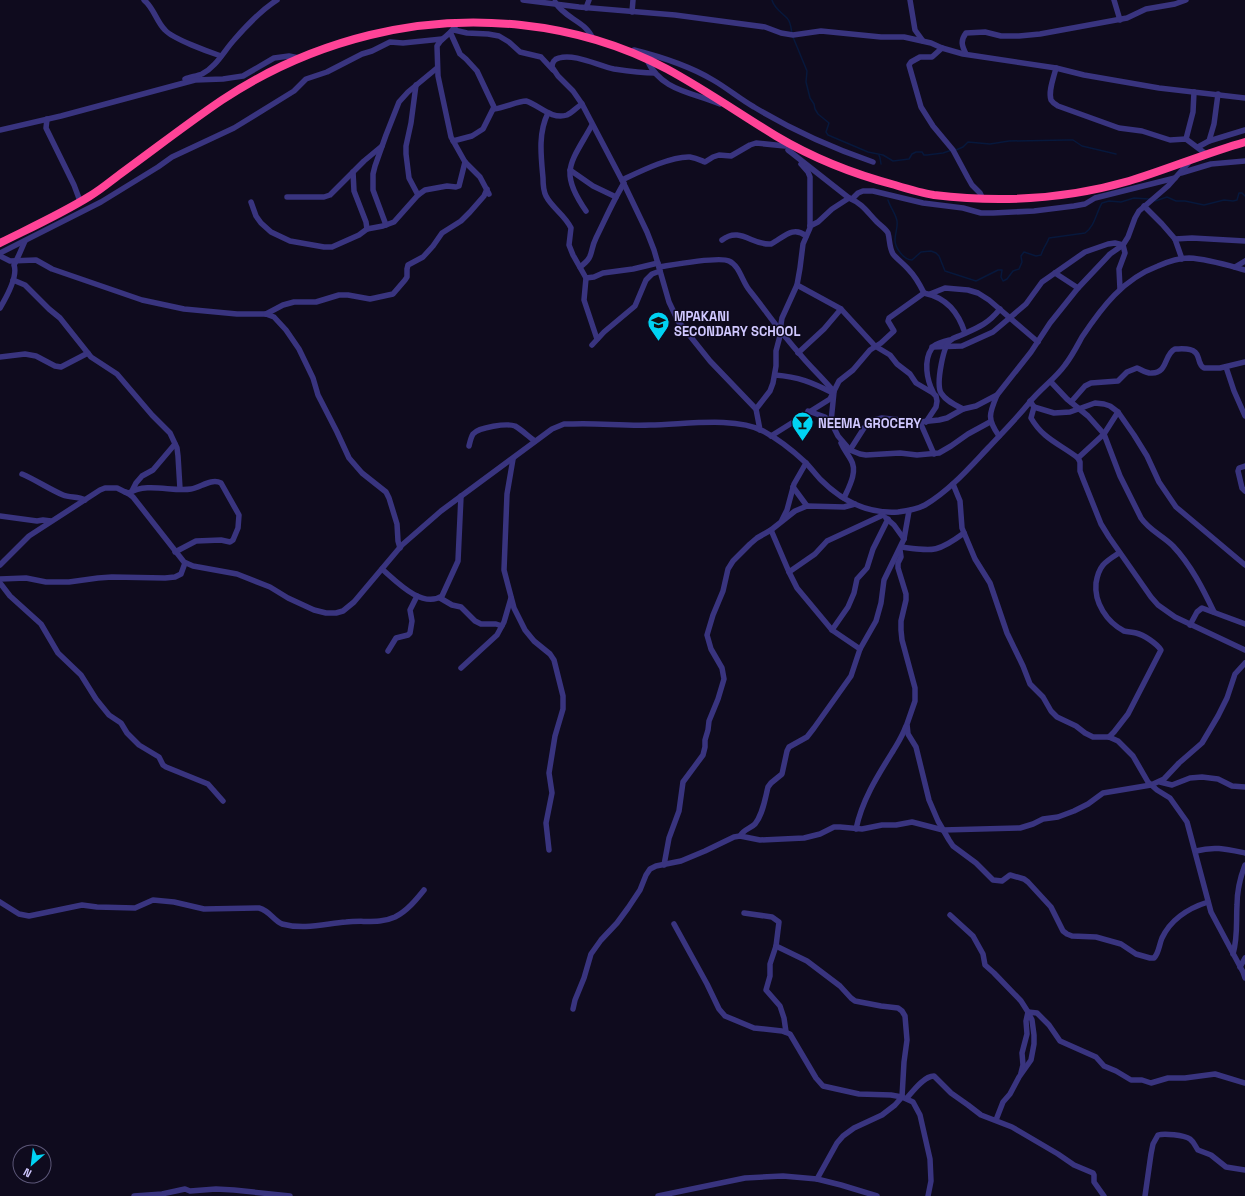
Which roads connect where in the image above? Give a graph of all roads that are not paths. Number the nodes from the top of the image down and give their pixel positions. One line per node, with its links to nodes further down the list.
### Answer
1 (144, 0): 21 (street)
2 (276, 0): 21 (street)
3 (523, 0): 9 (street)
4 (589, 0): 11 (street)
5 (633, 0): 12 (street)
6 (910, 0): 17 (street)
7 (1114, 0): 13 (street)
8 (1186, 0): 13 (street)
9 (541, 1): 10 (street)
10 (557, 2): 11 (street); 16 (street)
11 (586, 8): 12 (street)
12 (632, 12): 17 (street)
13 (1120, 20): 20 (street)
14 (454, 29): 15 (street); 16 (highway); 22 (highway); 26 (street); 34 (street)
15 (442, 39): 24 (street); 73 (street)
16 (593, 39): 19 (highway)
17 (923, 41): 18 (street)
18 (942, 48): 20 (street); 62 (street)
19 (626, 50): 23 (highway); 53 (street)
20 (966, 54): 25 (street)
21 (221, 56): 29 (street)
22 (301, 58): 29 (street); 63 (highway)
23 (646, 58): 27 (street); 35 (highway)
24 (437, 68): 28 (street); 43 (street)
25 (1056, 68): 30 (street); 42 (street)
26 (553, 70): 27 (street); 33 (street)
27 (655, 74): 35 (street)
28 (416, 85): 46 (street); 58 (street)
29 (169, 86): 37 (street)
30 (1194, 92): 31 (street); 42 (street)
31 (1218, 94): 32 (street); 44 (street)
32 (1245, 98)
33 (582, 104): 36 (street); 57 (street)
34 (494, 109): 36 (street); 43 (street)
35 (735, 111): 41 (highway)
36 (548, 113): 81 (street)
37 (47, 119): 39 (street); 63 (street)
38 (592, 125): 54 (street)
39 (0, 130)
40 (1245, 130): 44 (street)
41 (780, 138): 48 (street); 62 (highway)
42 (1186, 139): 47 (street)
43 (453, 141): 52 (street)
44 (1209, 141): 47 (street)
45 (1245, 142): 49 (highway)
46 (382, 146): 55 (street); 67 (street)
47 (1198, 147): 49 (street)
48 (787, 148): 57 (street); 61 (street); 68 (street)
49 (1206, 154): 50 (highway)
50 (1192, 160): 56 (street); 62 (highway)
51 (1245, 161): 56 (street)
52 (465, 162): 58 (street); 95 (street)
53 (873, 162)
54 (570, 170): 59 (street); 66 (street)
55 (353, 172): 60 (street); 69 (street)
56 (1177, 176): 61 (street); 65 (street)
57 (623, 182): 59 (street); 82 (street)
58 (418, 195): 67 (street)
59 (616, 197): 81 (street)
60 (287, 198)
61 (850, 199): 68 (street); 91 (street)
62 (983, 199)
63 (80, 201): 75 (highway)
64 (251, 202): 69 (street)
65 (1144, 206): 71 (street); 76 (street)
66 (586, 211)
67 (386, 225): 69 (street)
68 (810, 226): 70 (street)
69 (367, 229)
70 (806, 236): 72 (street); 88 (street)
71 (1175, 239): 74 (street); 78 (street)
72 (722, 240)
73 (25, 241): 77 (street); 79 (street)
74 (1245, 241)
75 (0, 243)
76 (1123, 245): 85 (street); 89 (street); 90 (street)
77 (0, 254): 79 (street)
78 (1182, 259): 83 (street); 90 (street)
79 (16, 261): 87 (street); 95 (street)
80 (1245, 261): 83 (street)
81 (580, 267): 86 (street)
82 (659, 267): 86 (street); 97 (street); 99 (street); 119 (street)
83 (1235, 267): 84 (street)
84 (1245, 270)
85 (1055, 273): 89 (street); 96 (street)
86 (586, 278): 99 (street)
87 (13, 280): 92 (street); 106 (street)
88 (797, 285): 93 (street); 97 (street)
89 (1078, 288): 101 (street)
90 (1120, 289): 112 (street)
91 (927, 294): 94 (street); 98 (street); 103 (street)
92 (0, 308)
93 (841, 309): 103 (street); 107 (street)
94 (1000, 309): 96 (street); 98 (street)
95 (266, 314): 163 (street)
96 (1009, 318): 101 (street); 105 (street)
97 (780, 331): 107 (street); 111 (street)
98 (965, 333): 100 (street)
99 (597, 339): 102 (street)
100 (950, 340): 104 (street); 105 (street)
101 (1038, 342): 115 (street)
102 (592, 345)
103 (875, 346): 113 (street); 114 (street)
104 (932, 347): 105 (street); 114 (street)
105 (946, 348): 120 (street)
106 (88, 353): 108 (street); 134 (street)
107 (798, 353): 113 (street)
108 (0, 357)
109 (1245, 362): 110 (street)
110 (1226, 367): 117 (street); 124 (street)
111 (775, 375): 113 (street); 119 (street)
112 (1051, 382): 116 (street); 117 (street)
113 (833, 393): 122 (street); 125 (street)
114 (933, 393): 126 (street)
115 (997, 395): 120 (street); 127 (street)
116 (1030, 401): 118 (street); 132 (street)
117 (1071, 402): 121 (street)
118 (1034, 407): 121 (street); 138 (street)
119 (756, 409): 128 (street)
120 (963, 409): 126 (street)
121 (1080, 409): 123 (street); 129 (street)
122 (808, 411): 125 (street); 130 (street)
123 (1118, 412): 129 (street); 169 (street)
124 (1245, 416)
125 (831, 422): 131 (street)
126 (923, 422): 136 (street); 137 (street)
127 (990, 422): 132 (street); 137 (street)
128 (760, 430): 130 (street); 133 (street)
129 (1104, 434): 138 (street); 177 (street)
130 (771, 436): 140 (street)
131 (838, 436): 136 (street); 150 (street)
132 (999, 436): 143 (street)
133 (535, 441): 135 (street); 139 (street)
134 (175, 444): 145 (street); 146 (street)
135 (470, 446)
136 (850, 450): 137 (street)
137 (934, 454)
138 (1078, 458): 166 (street)
139 (512, 459): 149 (street); 176 (street)
140 (806, 463): 144 (street); 150 (street)
141 (1245, 466): 147 (street)
142 (22, 474): 151 (street)
143 (953, 484): 154 (street); 161 (street)
144 (793, 487): 153 (street); 159 (street)
145 (180, 489): 146 (street); 165 (street)
146 (132, 491): 148 (street)
147 (1245, 491)
148 (125, 492): 151 (street); 165 (street)
149 (461, 496): 163 (street); 175 (street)
150 (844, 498): 152 (street)
151 (85, 500): 158 (street)
152 (855, 504): 153 (street); 155 (street)
153 (807, 506): 159 (street)
154 (909, 511): 155 (street); 162 (street)
155 (880, 513): 157 (street); 171 (street)
156 (0, 516): 158 (street)
157 (888, 519): 162 (street); 181 (street)
158 (51, 521): 168 (street)
159 (781, 522): 160 (street)
160 (771, 530): 171 (street); 199 (street)
161 (964, 533): 164 (street); 188 (street)
162 (904, 539): 164 (street)
163 (400, 548): 170 (street)
164 (900, 549): 182 (street); 187 (street)
165 (175, 552): 167 (street)
166 (1119, 553): 179 (street); 188 (street)
167 (185, 563): 170 (street); 172 (street)
168 (0, 565)
169 (1245, 565)
170 (382, 569): 174 (street)
171 (789, 572): 181 (street)
172 (0, 579)
173 (0, 583): 192 (street)
174 (417, 596): 175 (street); 184 (street)
175 (440, 598): 180 (street)
176 (511, 598): 180 (street); 196 (street)
177 (1214, 612): 178 (street); 179 (street)
178 (1245, 624)
179 (1190, 625): 183 (street)
180 (502, 626): 186 (street)
181 (832, 630): 182 (street)
182 (860, 648): 195 (street)
183 (1245, 650)
184 (388, 651)
185 (1245, 663): 189 (street)
186 (460, 668)
187 (907, 724): 193 (street); 194 (street)
188 (1109, 737): 190 (street)
189 (1160, 782): 190 (street); 191 (street)
190 (1151, 785): 194 (street); 197 (street)
191 (1245, 787)
192 (223, 801)
193 (856, 829): 194 (street); 195 (street)
194 (943, 830): 203 (street)
195 (740, 836): 199 (street)
196 (549, 850)
197 (1196, 851): 198 (street); 203 (street)
198 (1245, 853)
199 (664, 865): 212 (street)
200 (1245, 865): 208 (street)
201 (424, 890): 202 (street)
202 (0, 902)
203 (1208, 902): 208 (street)
204 (744, 913): 207 (street)
205 (950, 915): 213 (street)
206 (674, 924): 214 (street)
207 (776, 946): 214 (street); 217 (street)
208 (1233, 954): 210 (street)
209 (1245, 958): 210 (street)
210 (1240, 966): 211 (street)
211 (1245, 978)
212 (573, 1010)
213 (1028, 1012): 215 (street); 215 (street); 216 (street)
214 (786, 1032): 217 (street)
215 (1021, 1073): 218 (street)
216 (1245, 1083)
217 (904, 1097): 218 (street); 220 (street); 225 (street)
218 (996, 1120): 226 (street)
219 (1245, 1170): 227 (street)
220 (817, 1179): 223 (street); 224 (street)
221 (134, 1196): 222 (street)
222 (290, 1196)
223 (658, 1196)
224 (877, 1196)
225 (928, 1196)
226 (1104, 1196)
227 (1145, 1196)

